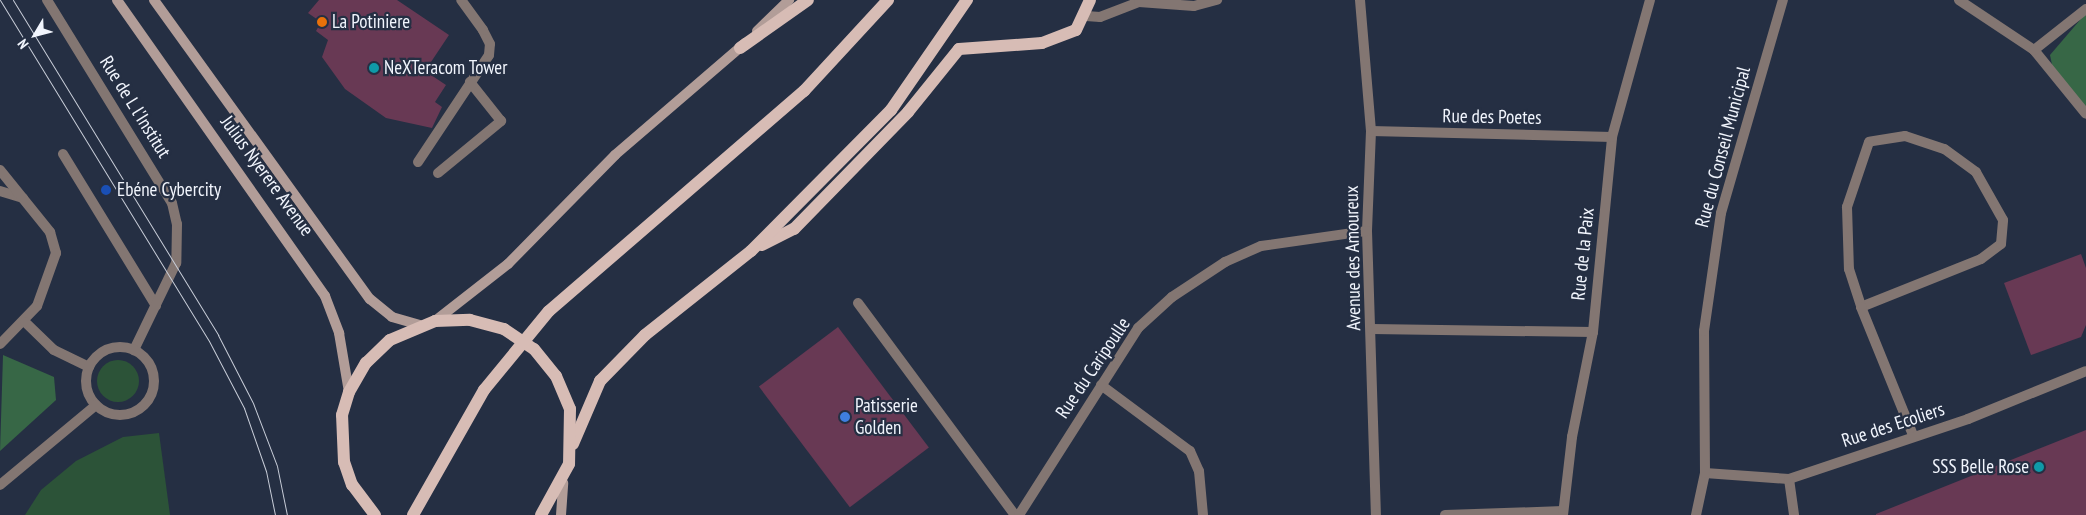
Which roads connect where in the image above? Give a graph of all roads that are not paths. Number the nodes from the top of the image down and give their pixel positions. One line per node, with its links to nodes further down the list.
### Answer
1 (47, 0): 32 (street, Rue de L l'Institut)
2 (116, 0): 44 (main road, Julius Nyerere Avenue)
3 (154, 0): 36 (main road, Julius Nyerere Avenue)
4 (461, 0): 19 (street)
5 (789, 0): 17 (main road)
6 (808, 0): 17 (main road)
7 (888, 0): 55 (main road)
8 (967, 0): 30 (main road)
9 (1090, 0): 16 (main road)
10 (1217, 0): 16 (street)
11 (1360, 0): 21 (street, Avenue des Amoureux)
12 (1650, 0): 22 (street, Rue de la Paix)
13 (1783, 0): 48 (street, Rue du Conseil Municipal)
14 (1959, 0): 18 (street)
15 (2086, 9): 18 (street)
16 (1086, 16): 30 (main road)
17 (740, 48): 34 (main road)
18 (2034, 50): 20 (street)
19 (470, 82): 24 (street); 26 (street)
20 (2086, 114)
21 (1371, 131): 22 (street, Rue des Poetes); 29 (street, Avenue des Amoureux)
22 (1612, 137): 38 (street, Rue de la Paix)
23 (63, 154): 32 (street)
24 (418, 162)
25 (0, 170): 28 (street)
26 (438, 173)
27 (0, 191): 28 (street)
28 (23, 198): 35 (street)
29 (1367, 231): 37 (street, Avenue des Amoureux); 43 (street, Rue du Caripoulle)
30 (751, 251): 47 (main road)
31 (858, 303): 58 (street)
32 (156, 306): 40 (street, Rue de L l'Institut)
33 (1861, 308): 33 (street); 46 (street)
34 (435, 321): 36 (main road, Julius Nyerere Avenue); 47 (main road, Julius Nyerere Avenue)
35 (25, 322): 39 (street); 41 (street)
36 (420, 325): 44 (main road, Julius Nyerere Avenue)
37 (1372, 329): 38 (street); 60 (street, Avenue des Amoureux)
38 (1592, 332): 53 (street, Rue de la Paix)
39 (0, 344)
40 (134, 350): 41 (street); 45 (street)
41 (89, 367): 45 (street)
42 (2086, 371): 46 (street, Rue des Ecoliers)
43 (1101, 385): 58 (street, Rue du Caripoulle); 59 (street)
44 (349, 392): 52 (main road, Julius Nyerere Avenue)
45 (96, 405): 51 (street)
46 (1913, 435): 49 (street, Rue des Ecoliers)
47 (573, 444): 50 (main road, Julius Nyerere Avenue)
48 (1705, 473): 49 (street, Rue des Ecoliers); 62 (street, Rue du Conseil Municipal)
49 (1789, 479): 63 (street)
50 (563, 483): 56 (main road, Julius Nyerere Avenue); 57 (main road, Julius Nyerere Avenue)
51 (0, 485)
52 (362, 509): 54 (main road, Julius Nyerere Avenue)
53 (1563, 513): 61 (street)
54 (375, 515)
55 (413, 515)
56 (541, 515)
57 (561, 515)
58 (1017, 515)
59 (1203, 515)
60 (1376, 515)
61 (1446, 515)
62 (1696, 515)
63 (1794, 515)

